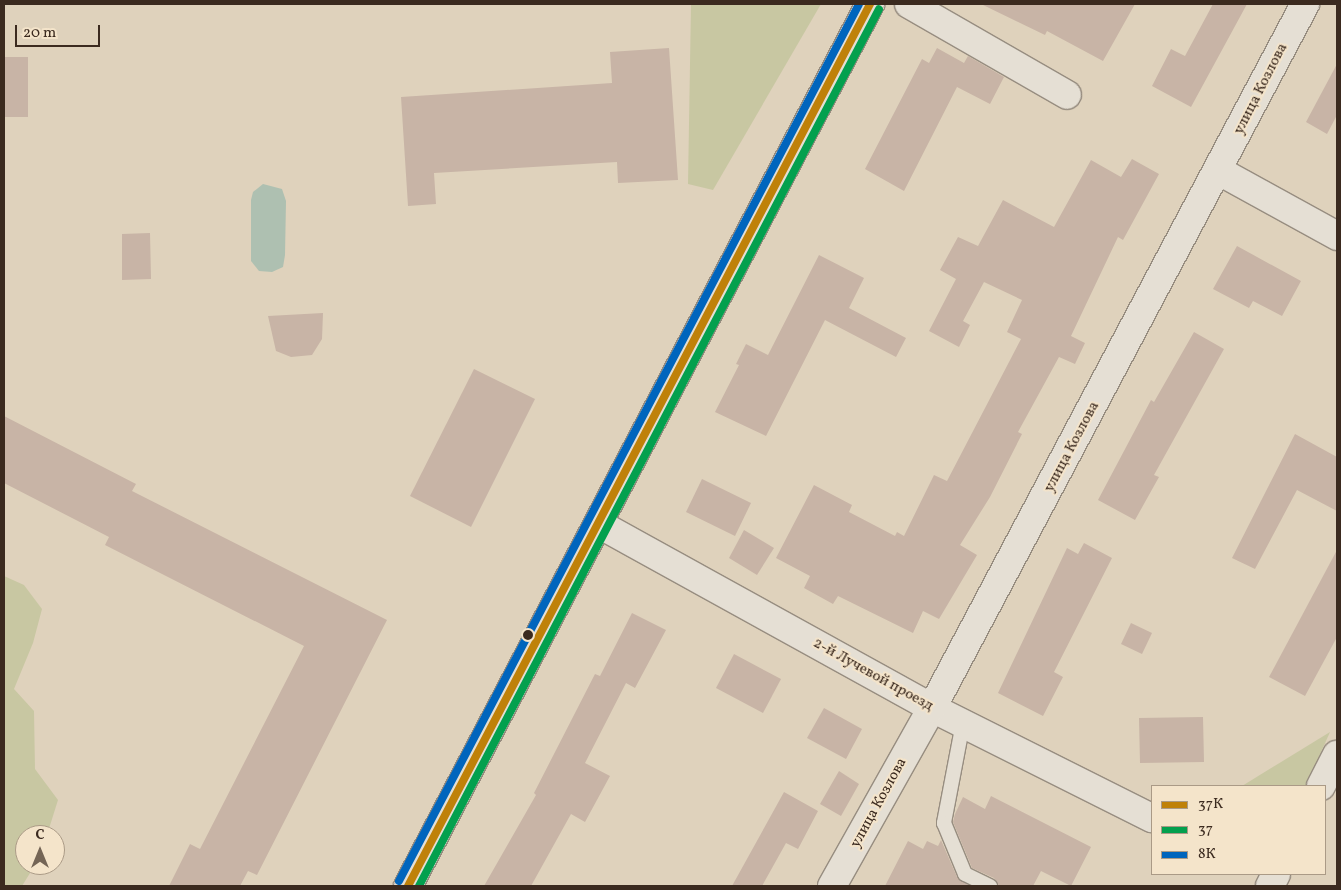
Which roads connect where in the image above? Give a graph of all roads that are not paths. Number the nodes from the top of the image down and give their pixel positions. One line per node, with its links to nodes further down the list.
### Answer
1 (870, 4): 7 (street)
2 (909, 4): 4 (street)
3 (1305, 4): 5 (street, улица Козлова)
4 (1067, 95)
5 (1219, 172): 6 (street); 8 (street, улица Козлова)
6 (1337, 236)
7 (599, 524): 8 (street, 2-й Лучевой проезд); 14 (street)
8 (932, 708): 9 (street, 2-й Лучевой проезд); 15 (street, улица Козлова)
9 (963, 723): 12 (street, 2-й Лучевой проезд); 13 (lane)
10 (1337, 755): 11 (street)
11 (1322, 785)
12 (1151, 817)
13 (962, 880): 16 (lane)
14 (408, 886)
15 (832, 886)
16 (990, 886)

